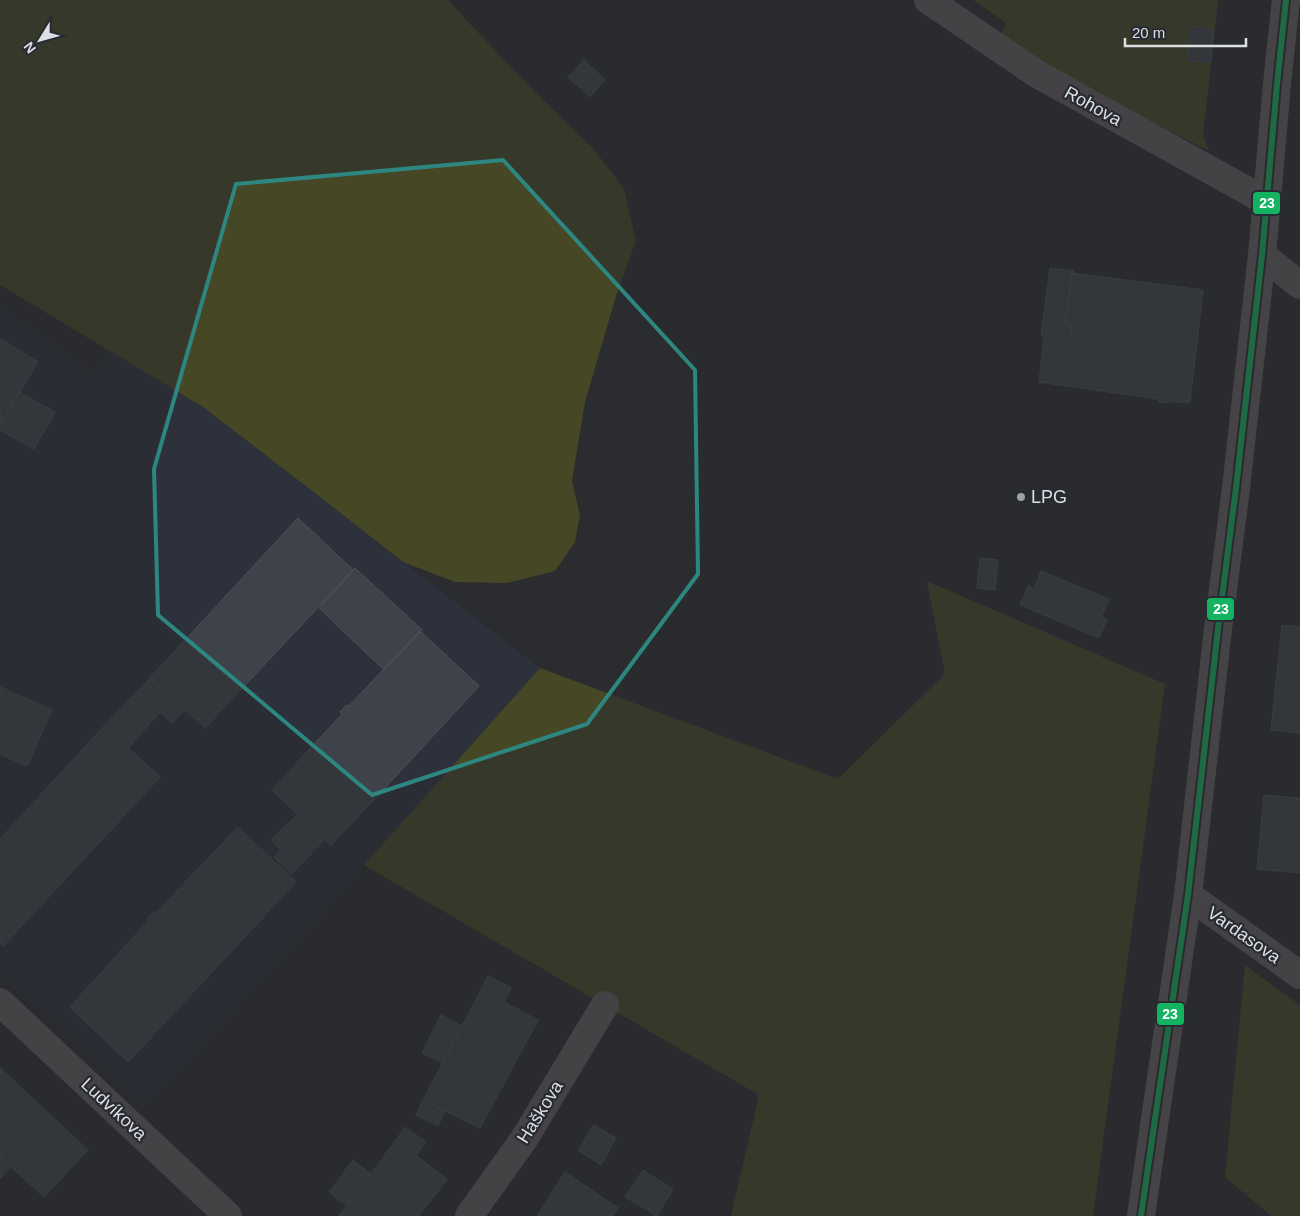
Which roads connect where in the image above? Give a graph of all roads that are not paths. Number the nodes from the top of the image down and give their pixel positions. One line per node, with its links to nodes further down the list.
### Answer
1 (928, 0): 3 (street, Rohova)
2 (1286, 0): 3 (main road)
3 (1266, 201): 4 (main road)
4 (1262, 254): 5 (street); 6 (main road)
5 (1300, 285)
6 (1188, 896): 7 (street, Vardasova); 12 (main road)
7 (1300, 975)
8 (0, 1002): 10 (street, Ludvíkova)
9 (605, 1005): 11 (street, Haškova)
10 (228, 1216)
11 (469, 1216)
12 (1141, 1216)

